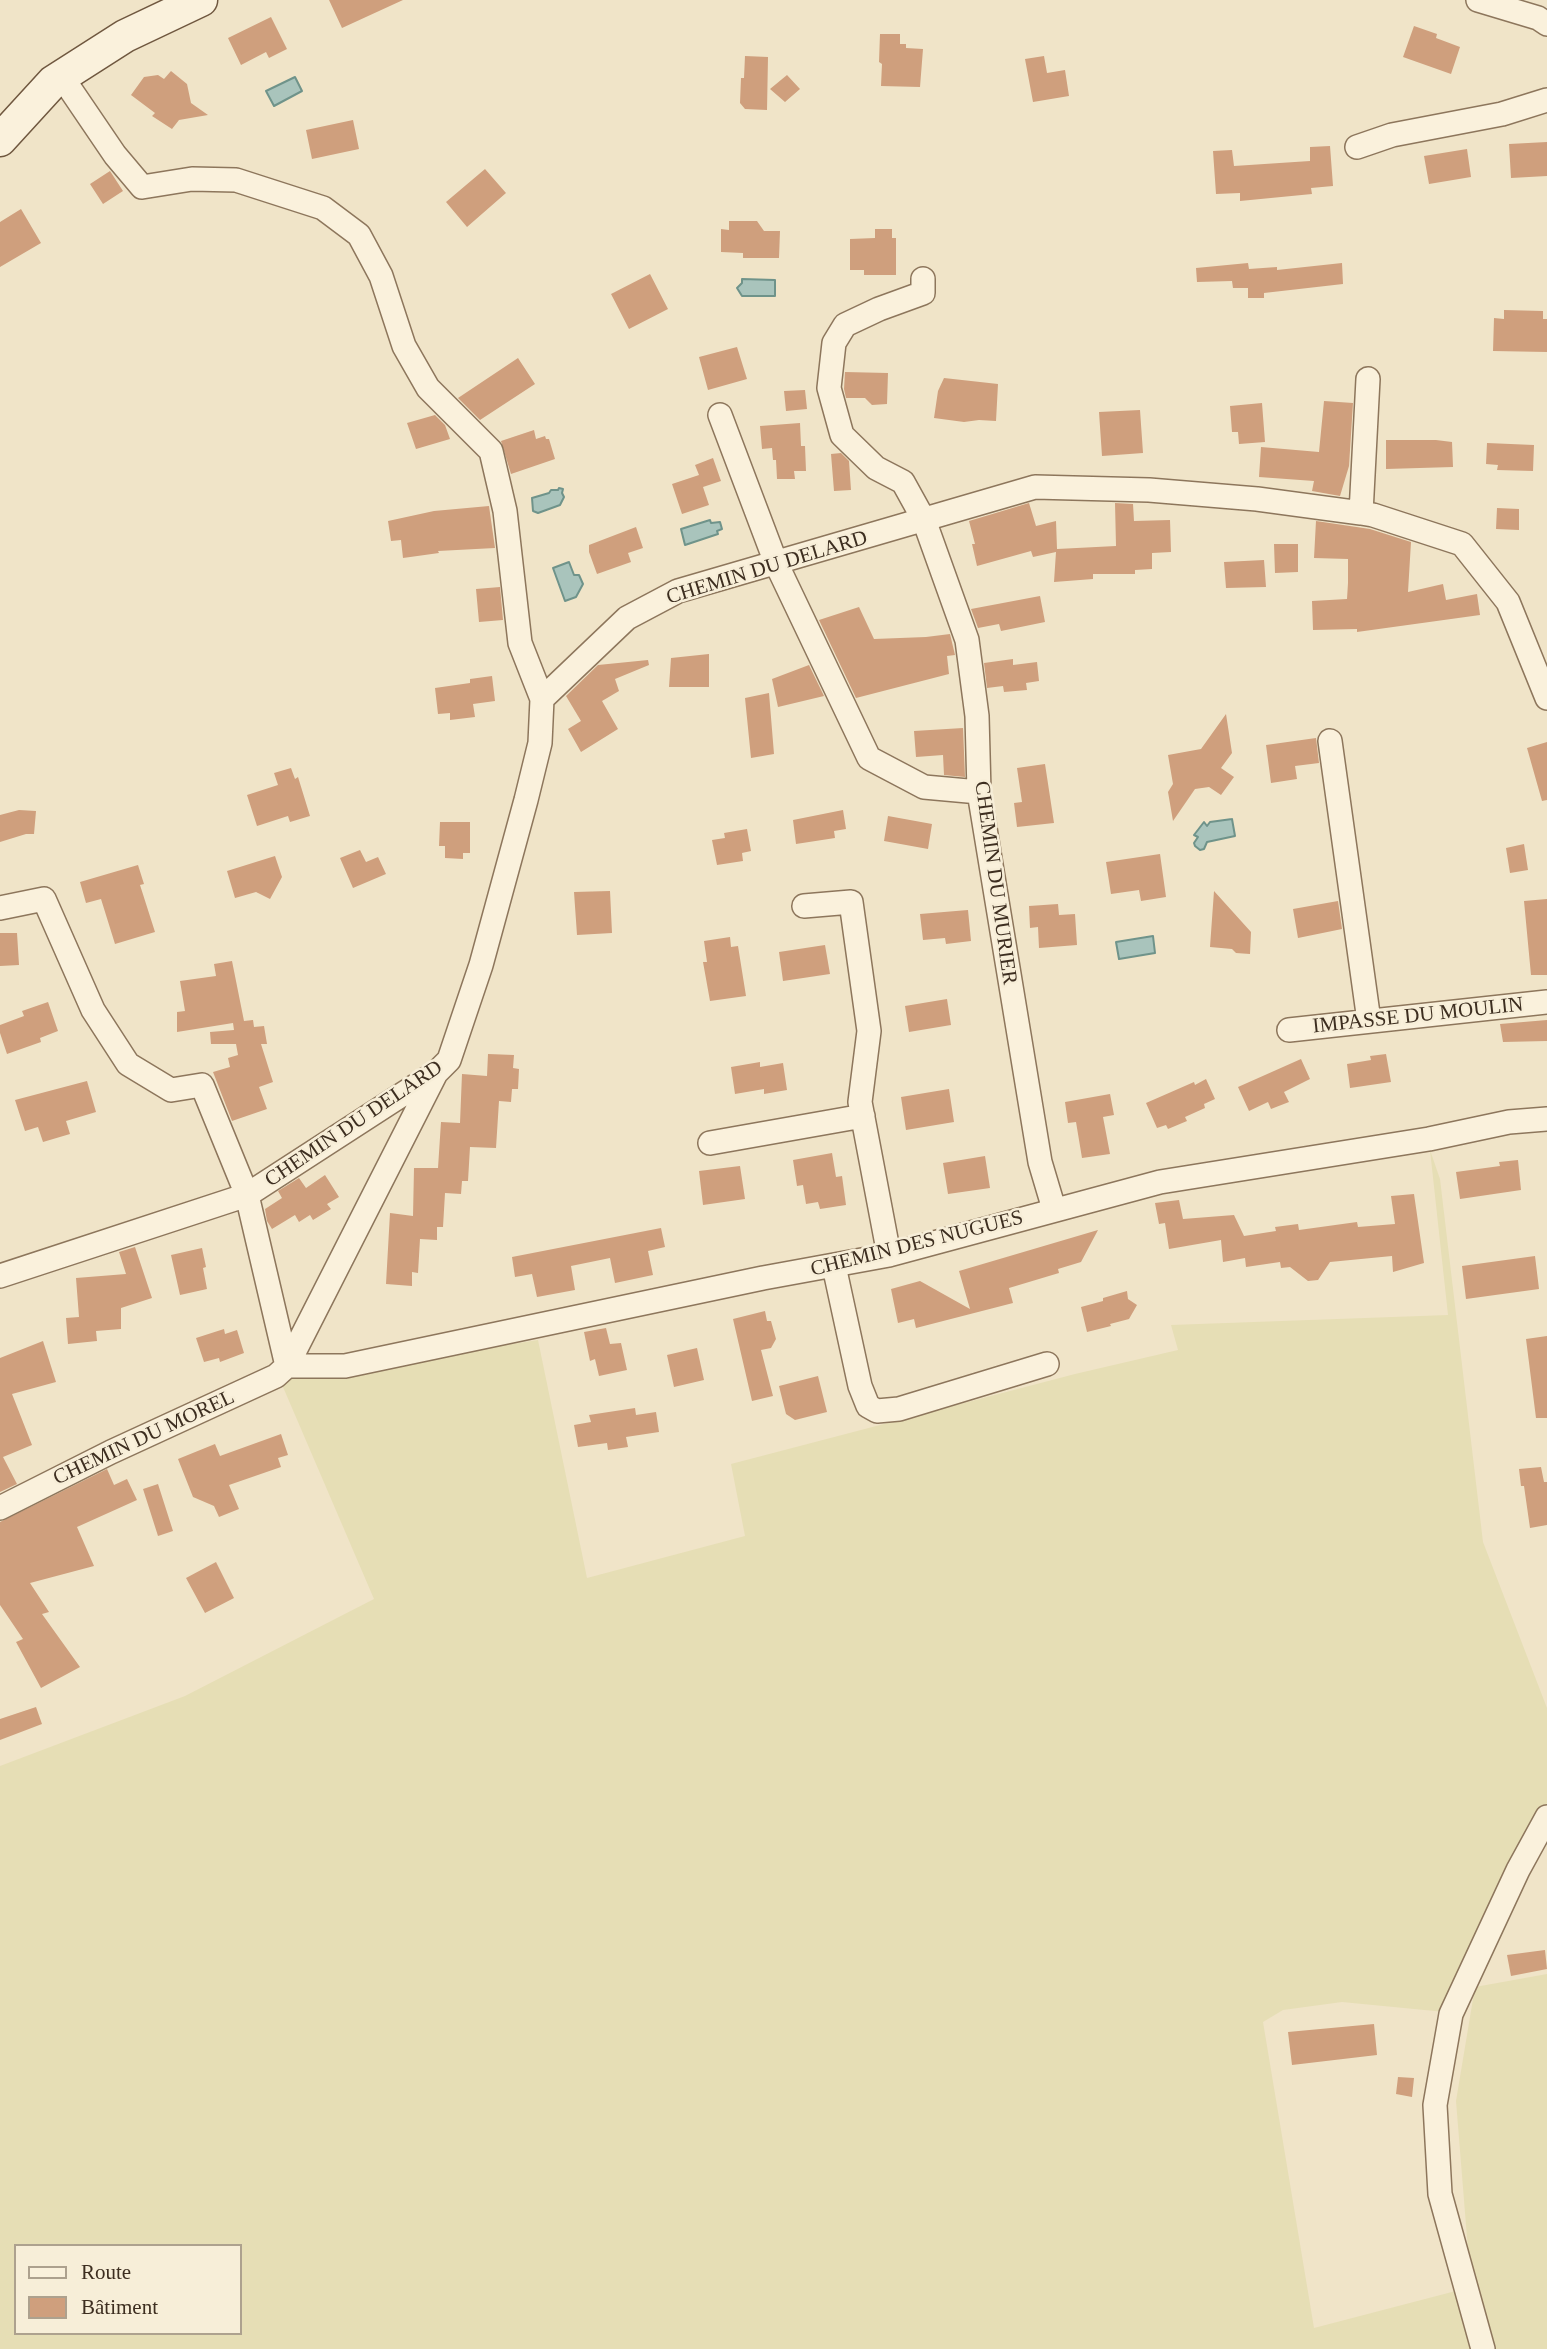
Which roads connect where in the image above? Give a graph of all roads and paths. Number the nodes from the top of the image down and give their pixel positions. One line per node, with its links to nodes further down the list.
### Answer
1 (201, 0): 4 (street)
2 (1478, 0): 3 (street)
3 (1547, 24)
4 (62, 77): 6 (street); 15 (street)
5 (1547, 100): 7 (street)
6 (0, 140)
7 (1357, 147)
8 (923, 279): 12 (street, CHEMIN DU MURIER)
9 (1368, 379): 11 (street)
10 (720, 415): 13 (street)
11 (1361, 513): 12 (street, CHEMIN DU DELARD); 14 (street, CHEMIN DU DELARD)
12 (924, 520): 13 (street, CHEMIN DU DELARD); 17 (street, CHEMIN DU MURIER)
13 (776, 563): 15 (street, CHEMIN DU DELARD); 17 (street)
14 (1547, 698)
15 (542, 699): 23 (street, CHEMIN DU DELARD)
16 (1330, 741): 21 (street)
17 (979, 792): 28 (street, CHEMIN DU MURIER)
18 (804, 906): 24 (street)
19 (0, 908): 27 (street)
20 (1547, 1002): 21 (street, IMPASSE DU MOULIN)
21 (1369, 1021): 22 (street, IMPASSE DU MOULIN)
22 (1289, 1030)
23 (437, 1072): 27 (street, CHEMIN DU DELARD); 33 (street)
24 (863, 1116): 26 (street); 29 (street)
25 (1547, 1119): 28 (street, CHEMIN DES NUGUES)
26 (710, 1143)
27 (247, 1195): 31 (street); 33 (street, CHEMIN DU DELARD)
28 (1054, 1209): 29 (street, CHEMIN DES NUGUES)
29 (889, 1255): 30 (street, CHEMIN DES NUGUES)
30 (834, 1266): 32 (street); 33 (street, CHEMIN DES NUGUES)
31 (0, 1276)
32 (1047, 1364)
33 (287, 1366): 34 (street, CHEMIN DU MOREL)
34 (0, 1508)
35 (1547, 1816): 36 (street)
36 (1483, 2349)

